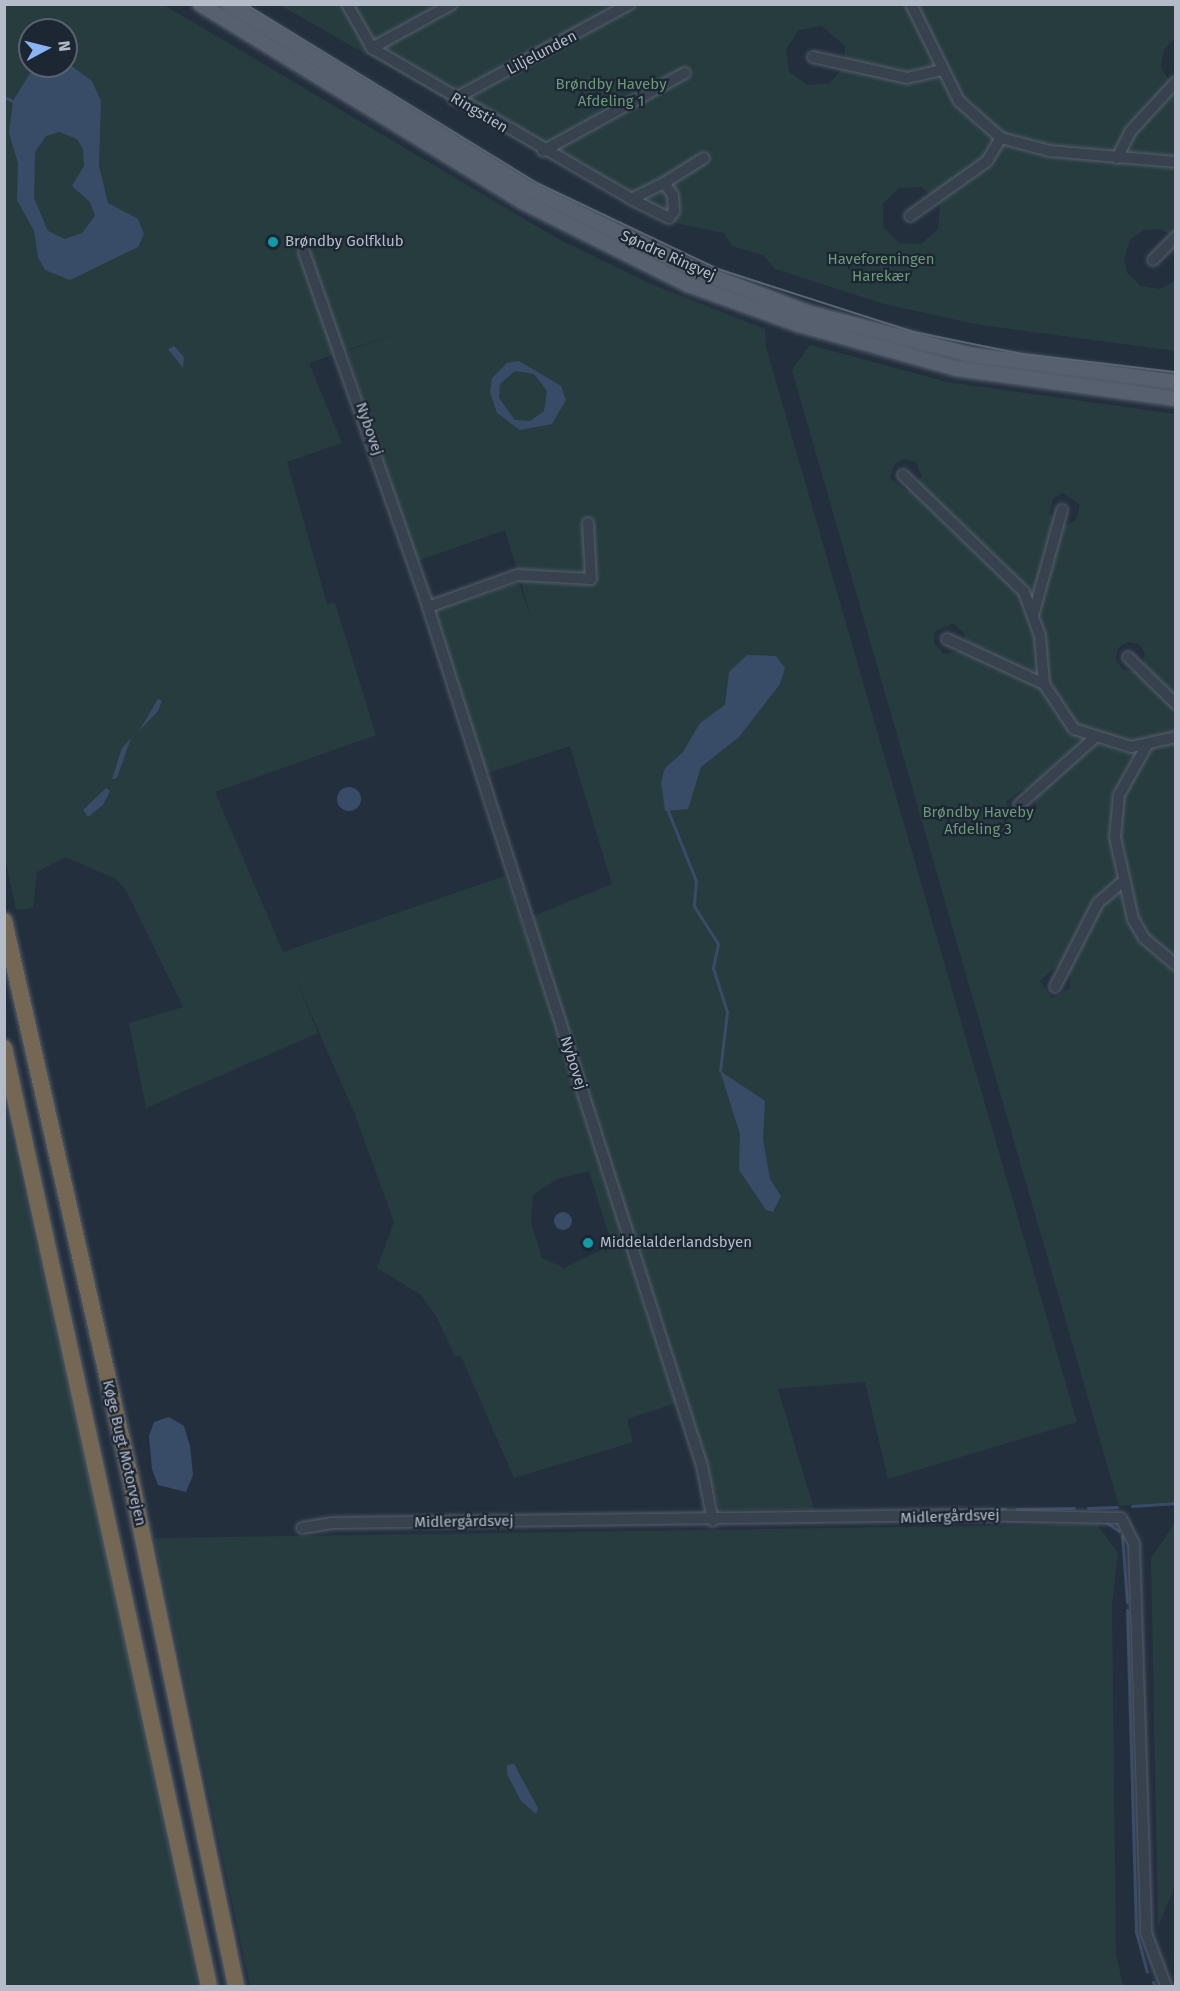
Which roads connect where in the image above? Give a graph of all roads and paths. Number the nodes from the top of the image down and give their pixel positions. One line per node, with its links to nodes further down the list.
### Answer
1 (200, 4): 25 (main road, Søndre Ringvej)
2 (229, 4): 24 (main road, Søndre Ringvej)
3 (347, 4): 7 (street, Ringstien)
4 (452, 4): 7 (street)
5 (630, 4): 12 (street, Liljelunden)
6 (911, 4): 9 (street)
7 (372, 48): 12 (street, Ringstien)
8 (813, 57): 9 (street)
9 (942, 70): 13 (street)
10 (685, 73): 14 (street)
11 (1176, 82): 16 (street)
12 (454, 99): 14 (street, Ringstien)
13 (1002, 138): 16 (street); 20 (street)
14 (543, 151): 19 (street, Ringstien)
15 (704, 158): 18 (street)
16 (1117, 158): 17 (street)
17 (1176, 162)
18 (663, 183): 19 (street); 19 (street, Ringstien)
19 (631, 200)
20 (910, 216)
21 (1176, 237): 23 (street)
22 (304, 252): 29 (street, Nybovej)
23 (1153, 260)
24 (1176, 382)
25 (1176, 399)
26 (903, 476): 30 (street)
27 (1062, 510): 30 (street)
28 (588, 524): 29 (street)
29 (428, 607): 44 (street, Nybovej)
30 (1034, 612): 33 (street)
31 (947, 639): 33 (street)
32 (1128, 657): 34 (street)
33 (1044, 684): 36 (street)
34 (1176, 704)
35 (1176, 737): 37 (street)
36 (1093, 739): 37 (street); 38 (street)
37 (1147, 745): 39 (street)
38 (1019, 805)
39 (1124, 880): 41 (street); 42 (street)
40 (4, 921): 47 (highway, Køge Bugt Motorvejen)
41 (1176, 965)
42 (1055, 987)
43 (4, 1048): 46 (highway, Køge Bugt Motorvejen)
44 (713, 1521): 45 (street, Midlergårdsvej); 48 (street, Midlergårdsvej)
45 (302, 1528)
46 (209, 1986)
47 (236, 1986)
48 (1166, 1986)

